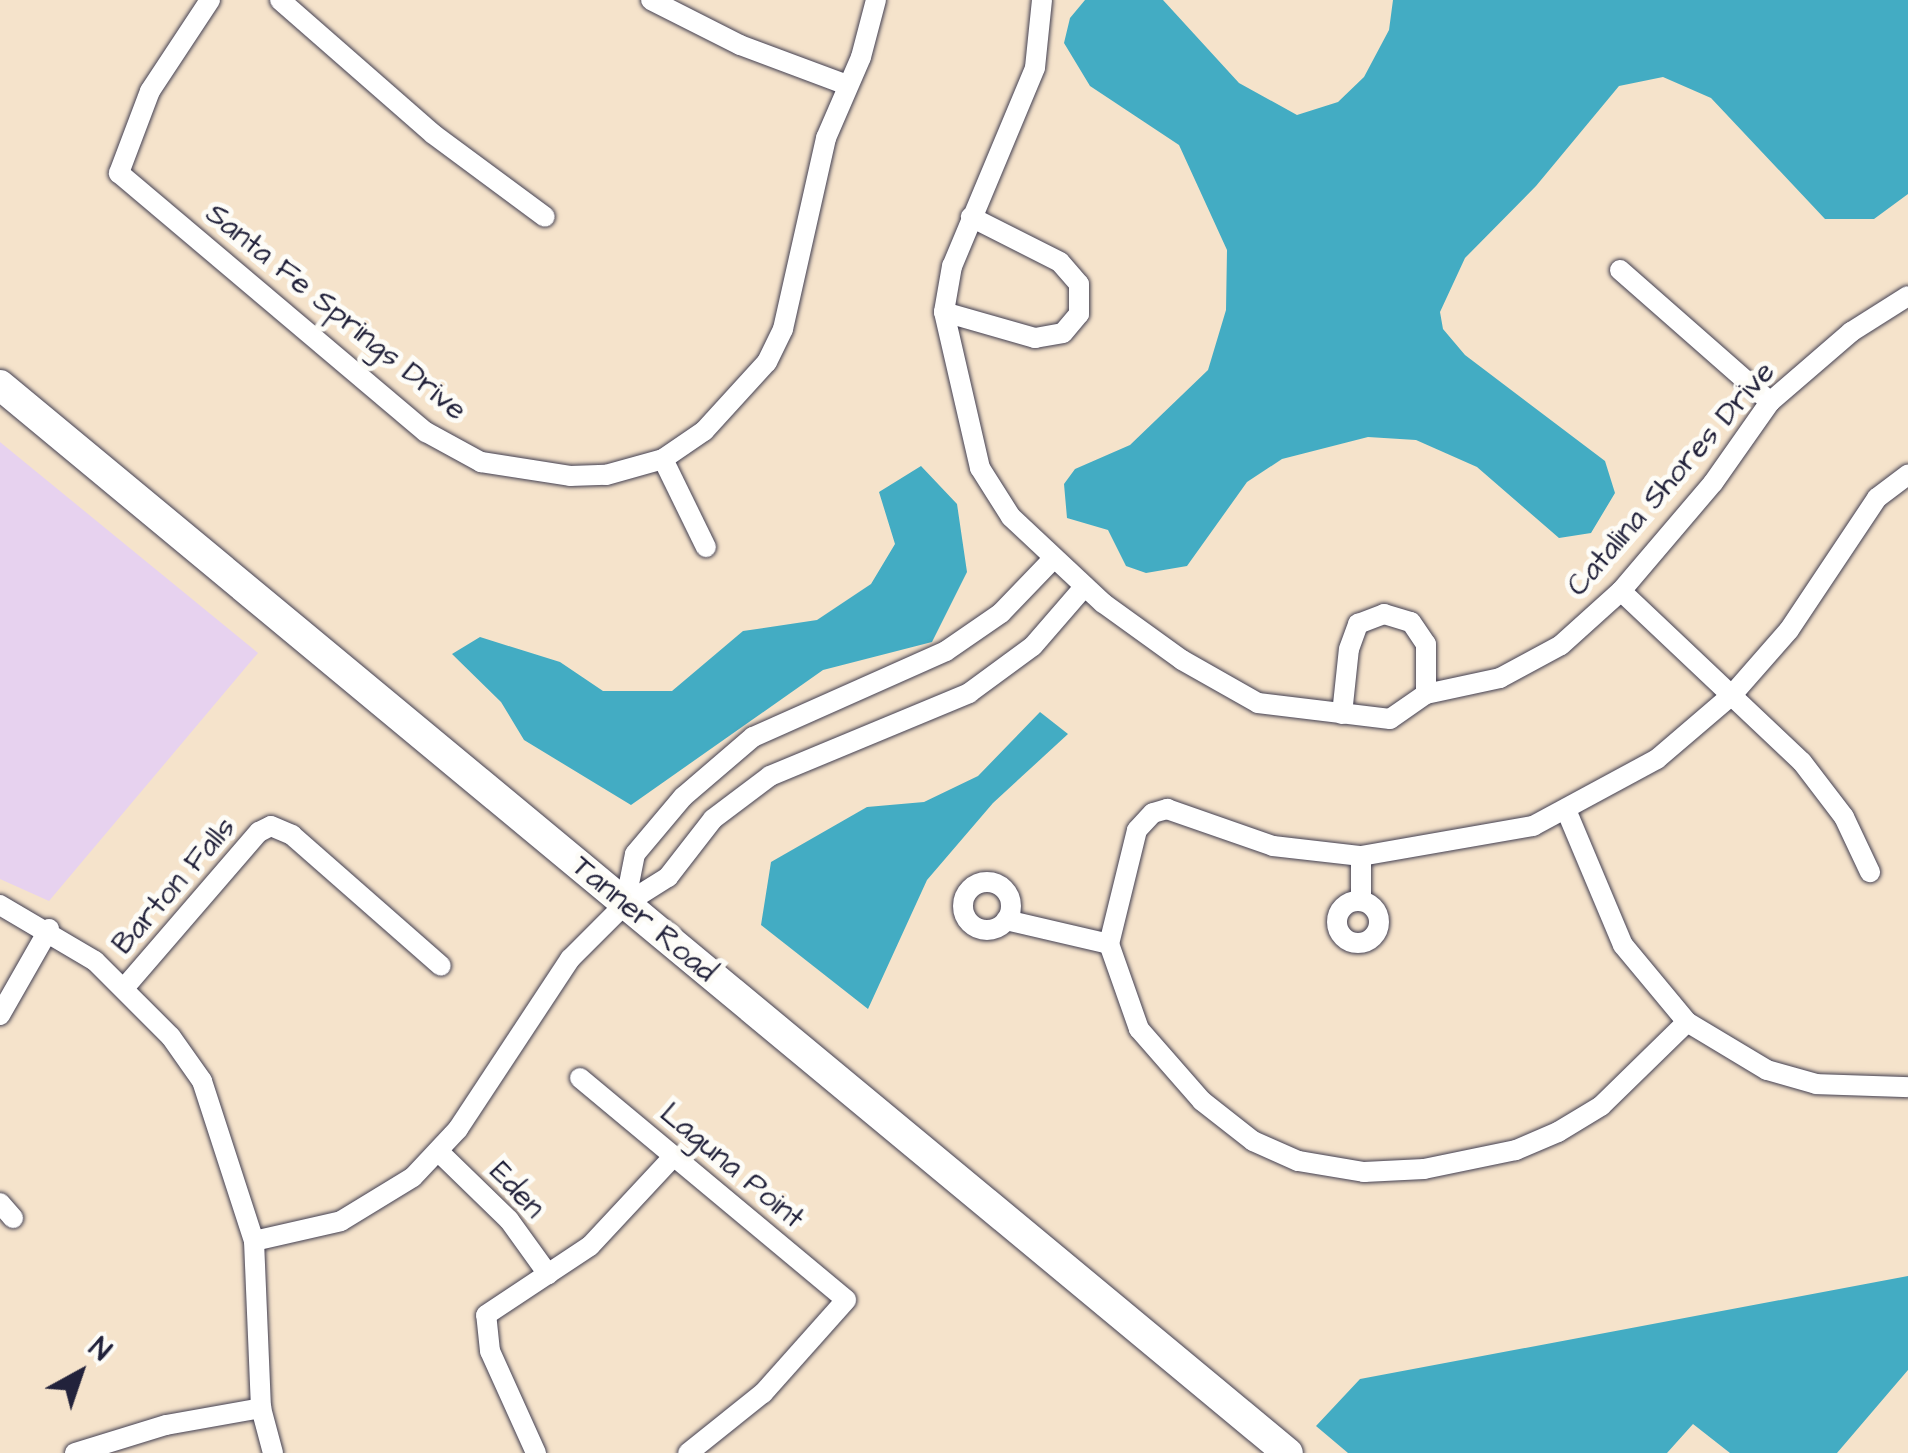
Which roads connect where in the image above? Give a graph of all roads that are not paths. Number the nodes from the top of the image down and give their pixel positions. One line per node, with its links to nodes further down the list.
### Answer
1 (210, 0): 14 (street, Santa Fe Springs Drive)
2 (280, 0): 7 (street)
3 (652, 0): 6 (street)
4 (876, 0): 6 (street, Santa Fe Springs Drive)
5 (1042, 0): 8 (street, Catalina Shores Drive)
6 (847, 85): 14 (street, Santa Fe Springs Drive)
7 (545, 216)
8 (971, 217): 11 (street, Catalina Shores Drive); 11 (street)
9 (1620, 270): 13 (street)
10 (1908, 296): 13 (street, Catalina Shores Drive)
11 (944, 312): 17 (street, Catalina Shores Drive)
12 (0, 384): 27 (main road, Tanner Road)
13 (1770, 402): 19 (street, Catalina Shores Drive)
14 (663, 459): 16 (street)
15 (1908, 475): 21 (street)
16 (706, 546)
17 (1054, 558): 18 (street, Catalina Shores Drive); 27 (street)
18 (1085, 586): 22 (street, Catalina Shores Drive); 27 (street)
19 (1621, 591): 20 (street, Catalina Shores Drive); 21 (street)
20 (1426, 694): 22 (street, Catalina Shores Drive); 22 (street)
21 (1732, 695): 23 (street); 25 (street)
22 (1342, 714)
23 (1567, 812): 24 (street); 35 (street)
24 (1362, 856): 26 (street); 31 (street)
25 (1870, 872)
26 (1361, 901)
27 (626, 904): 38 (street); 47 (main road, Tanner Road)
28 (0, 905): 30 (street)
29 (1006, 920): 31 (street)
30 (49, 929): 33 (street); 34 (street)
31 (1109, 944): 35 (street)
32 (440, 966): 33 (street, Barton Falls)
33 (125, 988): 40 (street)
34 (0, 1015)
35 (1687, 1022): 37 (street)
36 (580, 1078): 39 (street, Laguna Point)
37 (1908, 1086)
38 (438, 1152): 40 (street); 41 (street, Eden)
39 (674, 1156): 41 (street); 46 (street, Laguna Point)
40 (254, 1242): 42 (street)
41 (548, 1274): 45 (street)
42 (260, 1408): 43 (street); 44 (street)
43 (76, 1453)
44 (273, 1453)
45 (536, 1453)
46 (688, 1453)
47 (1288, 1453)

